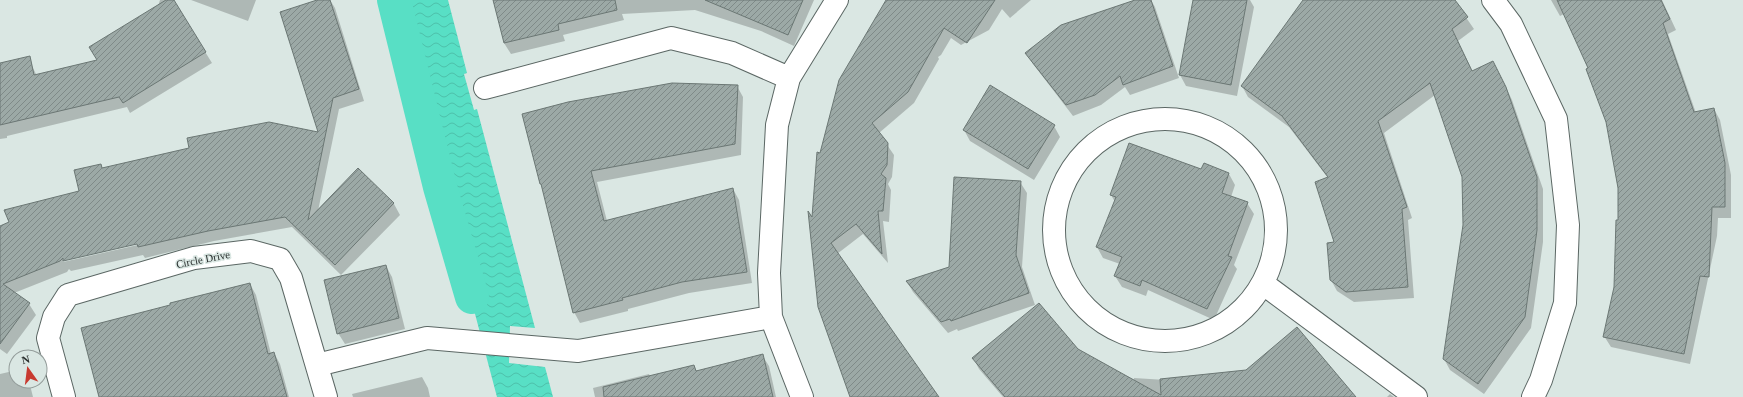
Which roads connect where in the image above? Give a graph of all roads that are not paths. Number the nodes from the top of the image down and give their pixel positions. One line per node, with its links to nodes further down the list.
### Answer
1 (837, 0): 3 (street)
2 (1493, 0): 12 (street)
3 (789, 78): 4 (street); 6 (street)
4 (485, 88)
5 (1264, 285): 5 (street); 11 (street)
6 (771, 317): 7 (street); 10 (street)
7 (317, 365): 8 (street, Circle Drive); 9 (street, Circle Drive)
8 (64, 397)
9 (326, 397)
10 (802, 397)
11 (1416, 397)
12 (1533, 397)

